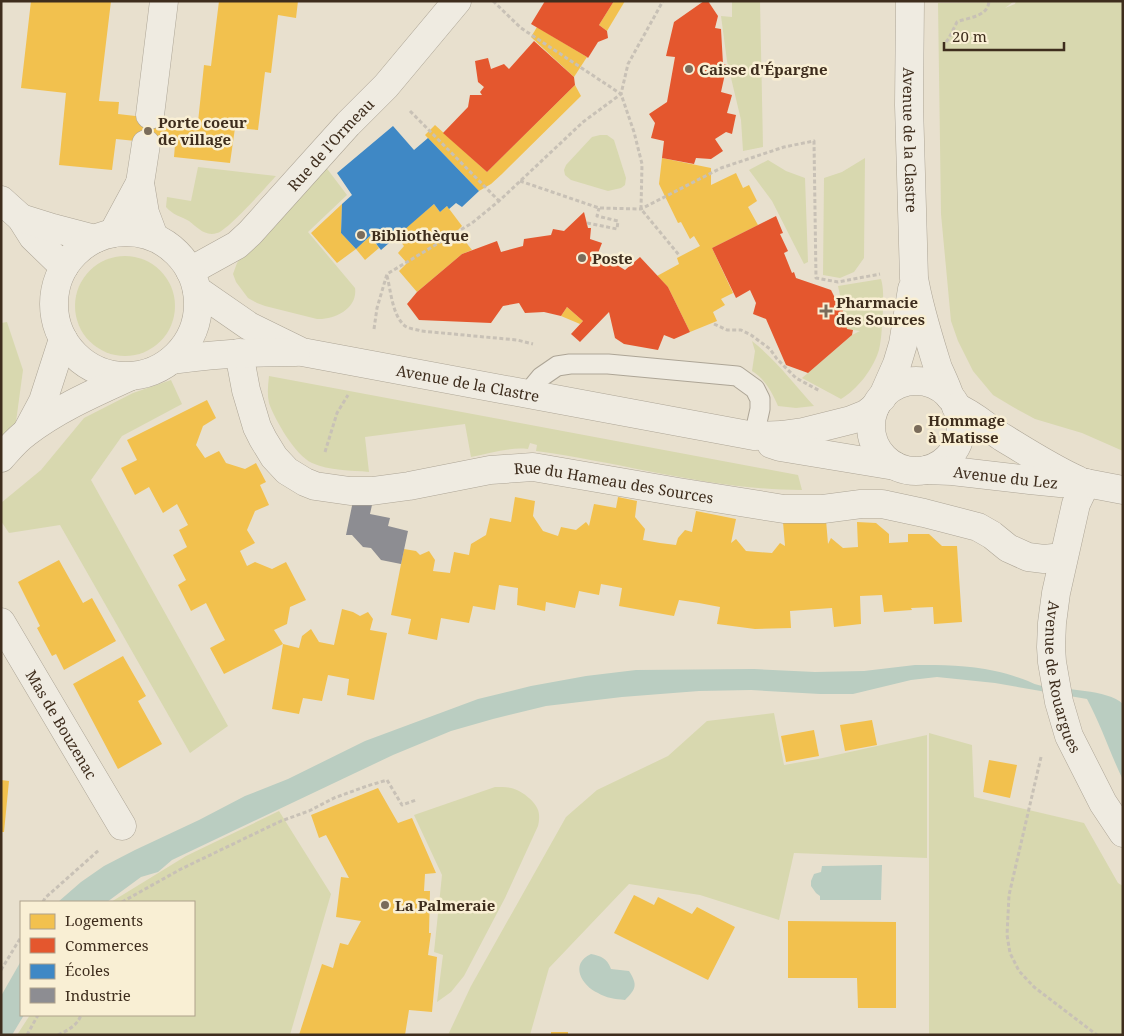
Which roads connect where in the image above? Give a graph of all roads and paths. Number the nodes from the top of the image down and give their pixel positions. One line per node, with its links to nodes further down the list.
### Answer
1 (164, 1): 10 (street)
2 (457, 1): 8 (street, Rue de l'Ormeau)
3 (493, 1): 9 (path)
4 (664, 1): 9 (path)
5 (910, 1): 7 (street, Avenue de la Clastre)
6 (989, 1): 7 (path)
7 (910, 48): 26 (street, Avenue de la Clastre)
8 (386, 86): 15 (path); 27 (street, Rue de l'Ormeau)
9 (621, 94): 12 (path); 17 (path)
10 (150, 115)
11 (146, 144): 13 (street)
12 (520, 181): 15 (path); 16 (path)
13 (140, 183): 20 (street); 21 (street)
14 (1, 200): 18 (street)
15 (499, 201): 24 (path)
16 (599, 208): 17 (path); 19 (path)
17 (641, 209): 22 (path); 25 (path)
18 (21, 218): 20 (street); 23 (street)
19 (587, 223)
20 (104, 236): 21 (street); 23 (street)
21 (154, 237): 27 (street)
22 (679, 255)
23 (64, 267): 29 (street)
24 (387, 274): 33 (path); 34 (path)
25 (816, 278)
26 (914, 278): 38 (street, Avenue de la Clastre); 39 (street, Avenue de la Clastre)
27 (194, 281): 30 (street, Avenue de la Clastre); 32 (street)
28 (714, 324): 37 (path)
29 (62, 339): 35 (street); 40 (street)
30 (302, 352): 31 (street); 34 (street, Avenue de la Clastre)
31 (239, 353): 32 (street); 46 (street, Rue du Hameau des Sources)
32 (172, 360): 35 (street)
33 (582, 363): 36 (lane); 41 (lane)
34 (368, 364): 36 (street, Avenue de la Clastre); 46 (path)
35 (129, 377): 40 (street)
36 (527, 394): 41 (street, Avenue de la Clastre)
37 (827, 396)
38 (953, 402): 39 (street); 44 (street); 45 (street, Avenue du Lez)
39 (878, 403): 41 (street, Avenue de la Clastre); 43 (street)
40 (26, 433): 42 (street)
41 (754, 436): 43 (street, Avenue de la Clastre)
42 (1, 458)
43 (895, 466): 44 (street)
44 (926, 470): 45 (street, Avenue du Lez)
45 (1086, 483): 47 (street, Avenue du Lez); 48 (street, Avenue de Rouargues)
46 (315, 486): 48 (street, Rue du Hameau des Sources)
47 (1123, 490)
48 (1063, 558): 50 (street, Avenue de Rouargues)
49 (1, 622): 52 (street, Mas de Bouzenac)
50 (1057, 691): 53 (street, Avenue de Rouargues); 62 (path)
51 (416, 800): 55 (path)
52 (122, 826): 54 (path)
53 (1123, 833)
54 (44, 901)
55 (124, 901)
56 (20, 939): 57 (path)
57 (1, 970)
58 (37, 1016): 60 (path)
59 (81, 1016): 61 (path)
60 (27, 1035)
61 (58, 1035)
62 (1097, 1035)

